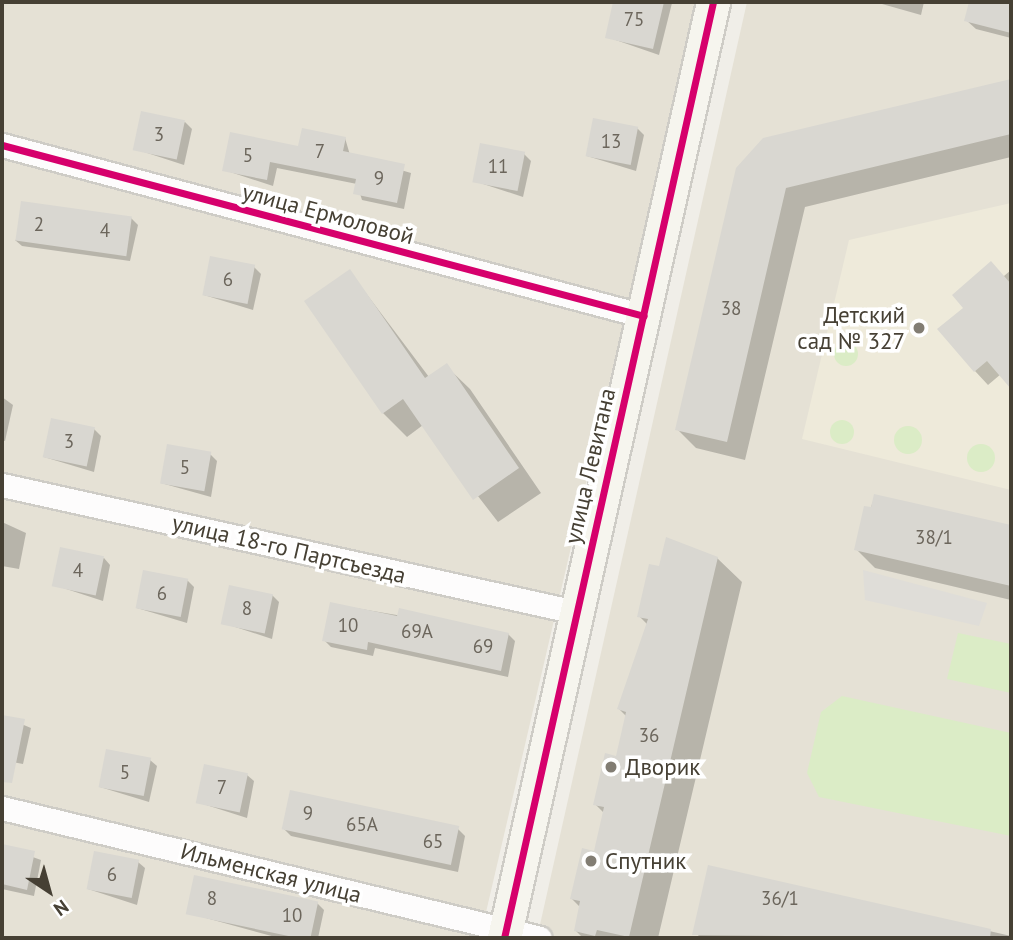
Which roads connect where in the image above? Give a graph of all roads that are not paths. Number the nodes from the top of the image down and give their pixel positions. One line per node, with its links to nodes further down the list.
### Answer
1 (713, 2): 3 (street, улица Левитана)
2 (2, 145): 3 (street, улица Ермоловой)
3 (644, 316): 5 (street, улица Левитана)
4 (2, 485): 5 (street, улица 18-го Партсъезда)
5 (576, 612): 7 (street, улица Левитана)
6 (2, 808): 7 (street, Ильменская улица)
7 (505, 934): 8 (street, Ильменская улица)
8 (540, 938)

